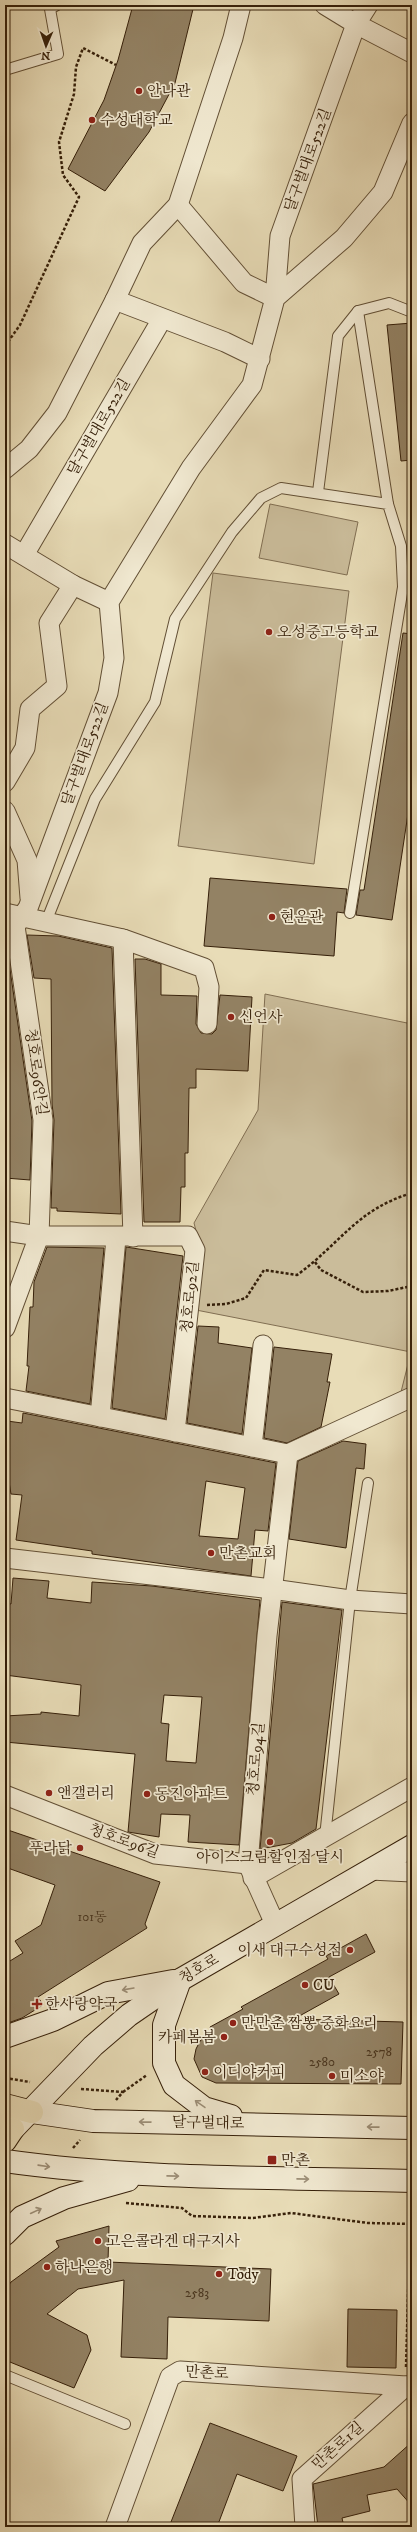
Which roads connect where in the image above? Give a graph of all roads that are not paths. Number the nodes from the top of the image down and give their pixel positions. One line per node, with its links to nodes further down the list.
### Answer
1 (57, 5): 7 (lane)
2 (241, 5): 9 (street)
3 (325, 5): 5 (street)
4 (368, 5): 5 (street, 달구벌대로522길)
5 (356, 24): 6 (street); 10 (street, 달구벌대로522길)
6 (412, 53)
7 (5, 70)
8 (412, 123): 10 (street)
9 (178, 206): 10 (street); 11 (street)
10 (274, 298): 15 (street, 달구벌대로522길)
11 (116, 300): 14 (street); 16 (street)
12 (358, 310): 13 (lane); 17 (lane); 18 (lane)
13 (412, 312)
14 (162, 319): 15 (street); 20 (street, 달구벌대로522길)
15 (260, 359): 23 (street, 달구벌대로522길)
16 (5, 469)
17 (318, 492): 18 (lane); 28 (lane)
18 (388, 504): 22 (lane)
19 (5, 544): 20 (street)
20 (24, 555): 21 (street)
21 (73, 585): 23 (street); 24 (street)
22 (408, 587): 27 (lane)
23 (108, 602): 26 (street, 달구벌대로522길)
24 (5, 782)
25 (5, 811): 26 (street)
26 (19, 911): 28 (street); 32 (street, 청호로96안길)
27 (350, 913)
28 (46, 922): 29 (street)
29 (123, 940): 30 (street); 33 (street)
30 (206, 1024)
31 (5, 1231): 32 (street)
32 (39, 1236): 33 (street, 청호로92길); 34 (street, 청호로96안길)
33 (125, 1237): 38 (street); 39 (street, 청호로92길)
34 (5, 1328)
35 (263, 1345): 40 (street)
36 (412, 1397): 41 (street)
37 (5, 1398): 38 (street)
38 (100, 1417): 39 (street)
39 (175, 1432): 40 (street)
40 (252, 1447): 41 (street)
41 (288, 1454): 44 (street)
42 (368, 1483): 45 (lane)
43 (5, 1558): 44 (street)
44 (272, 1589): 45 (street); 52 (street, 청호로94길)
45 (350, 1600): 46 (street); 49 (lane)
46 (412, 1604)
47 (412, 1786): 49 (street)
48 (5, 1795): 52 (street, 청호로96길)
49 (325, 1837): 52 (street)
50 (412, 1846): 51 (main road, 청호로)
51 (370, 1870): 53 (street); 54 (main road, 청호로)
52 (251, 1871): 54 (street, 청호로94길)
53 (412, 1872)
54 (275, 1924): 55 (main road, 청호로)
55 (180, 1980): 56 (main road, one-way to 56); 58 (main road, 청호로); 59 (main road, one-way to 55)
56 (5, 2037)
57 (5, 2105): 58 (main road, 달구벌대로)
58 (32, 2112): 59 (main road, 달구벌대로, one-way to 58); 61 (main road, 청호로)
59 (263, 2124): 60 (main road, 달구벌대로, one-way to 59)
60 (412, 2128)
61 (9, 2135)
62 (5, 2160): 63 (main road, one-way to 63)
63 (152, 2176): 64 (main road, one-way to 64); 65 (main road, one-way to 63)
64 (412, 2181)
65 (5, 2234)
66 (5, 2375): 68 (lane)
67 (409, 2386): 69 (street, 만촌로); 70 (street, 만촌로1길)
68 (125, 2424)
69 (115, 2527)
70 (305, 2527)

